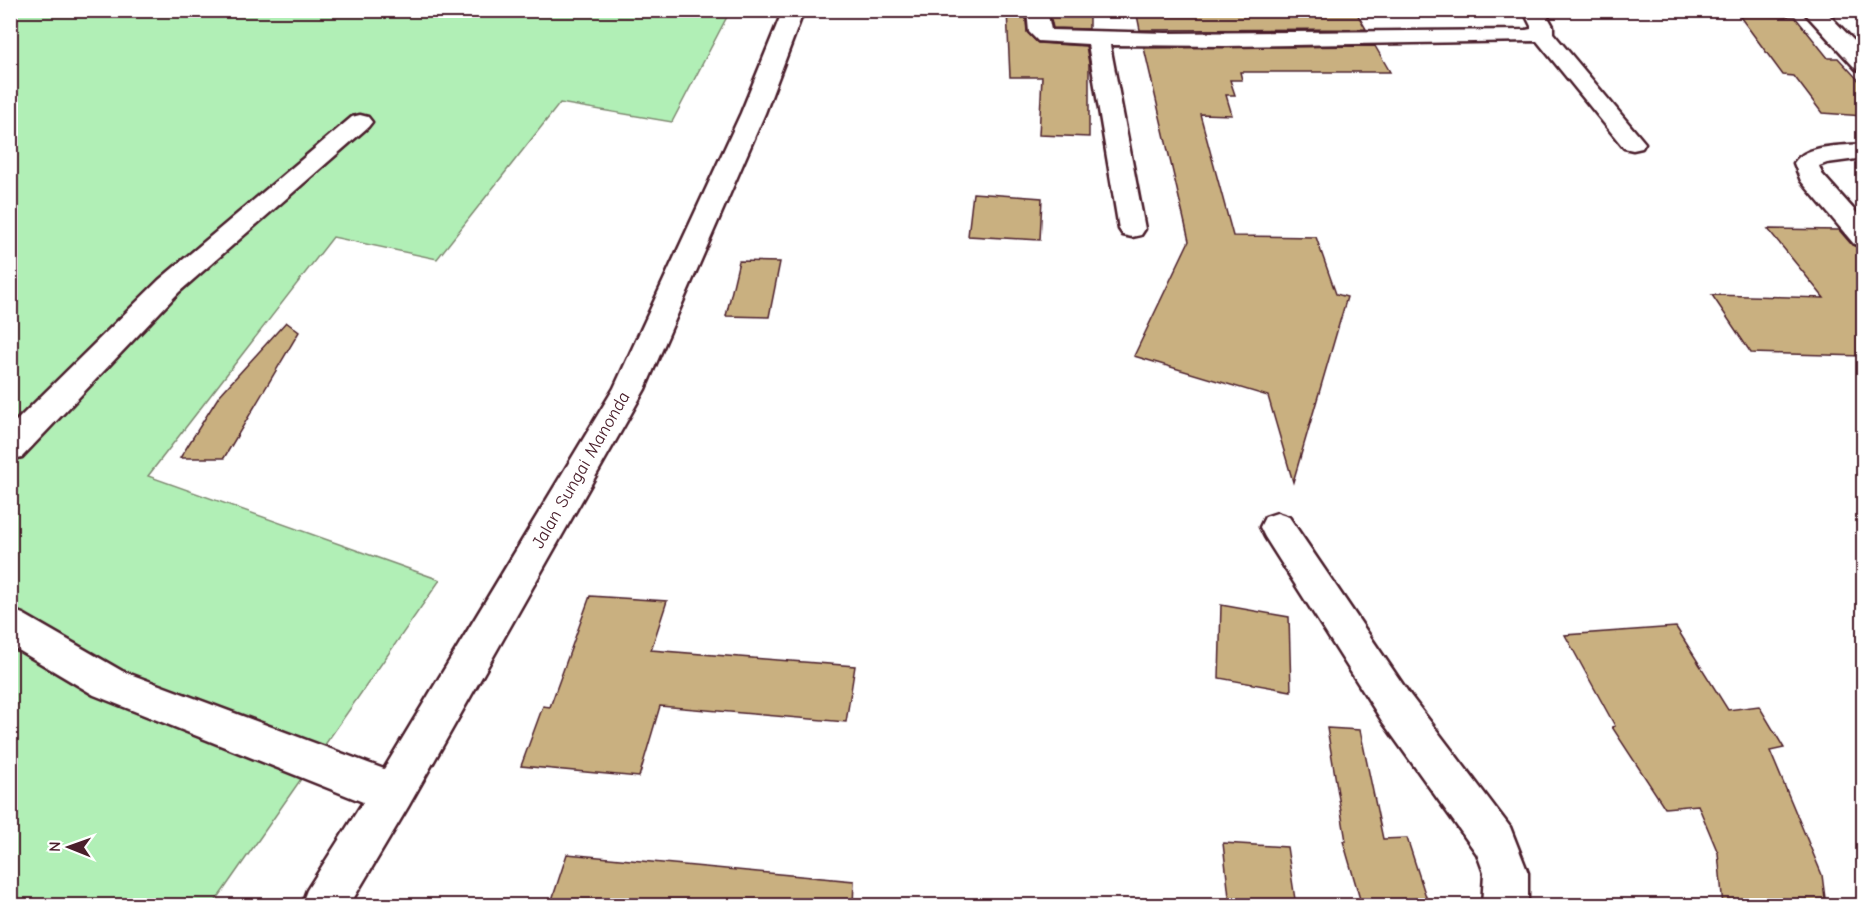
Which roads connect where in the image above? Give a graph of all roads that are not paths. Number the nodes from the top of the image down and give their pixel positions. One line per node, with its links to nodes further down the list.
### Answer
1 (794, 10): 16 (street, Jalan Sungai Manonda)
2 (1037, 10): 6 (street)
3 (1533, 10): 5 (street)
4 (1812, 10): 7 (street)
5 (1542, 34): 6 (street); 9 (street)
6 (1098, 38): 11 (street)
7 (1863, 64)
8 (360, 122): 13 (street)
9 (1633, 143)
10 (1863, 151): 12 (street)
11 (1132, 229)
12 (1863, 238)
13 (10, 448)
14 (1277, 526): 18 (street)
15 (10, 625): 16 (street)
16 (393, 794): 17 (street, Jalan Sungai Manonda)
17 (323, 906)
18 (1505, 906)

